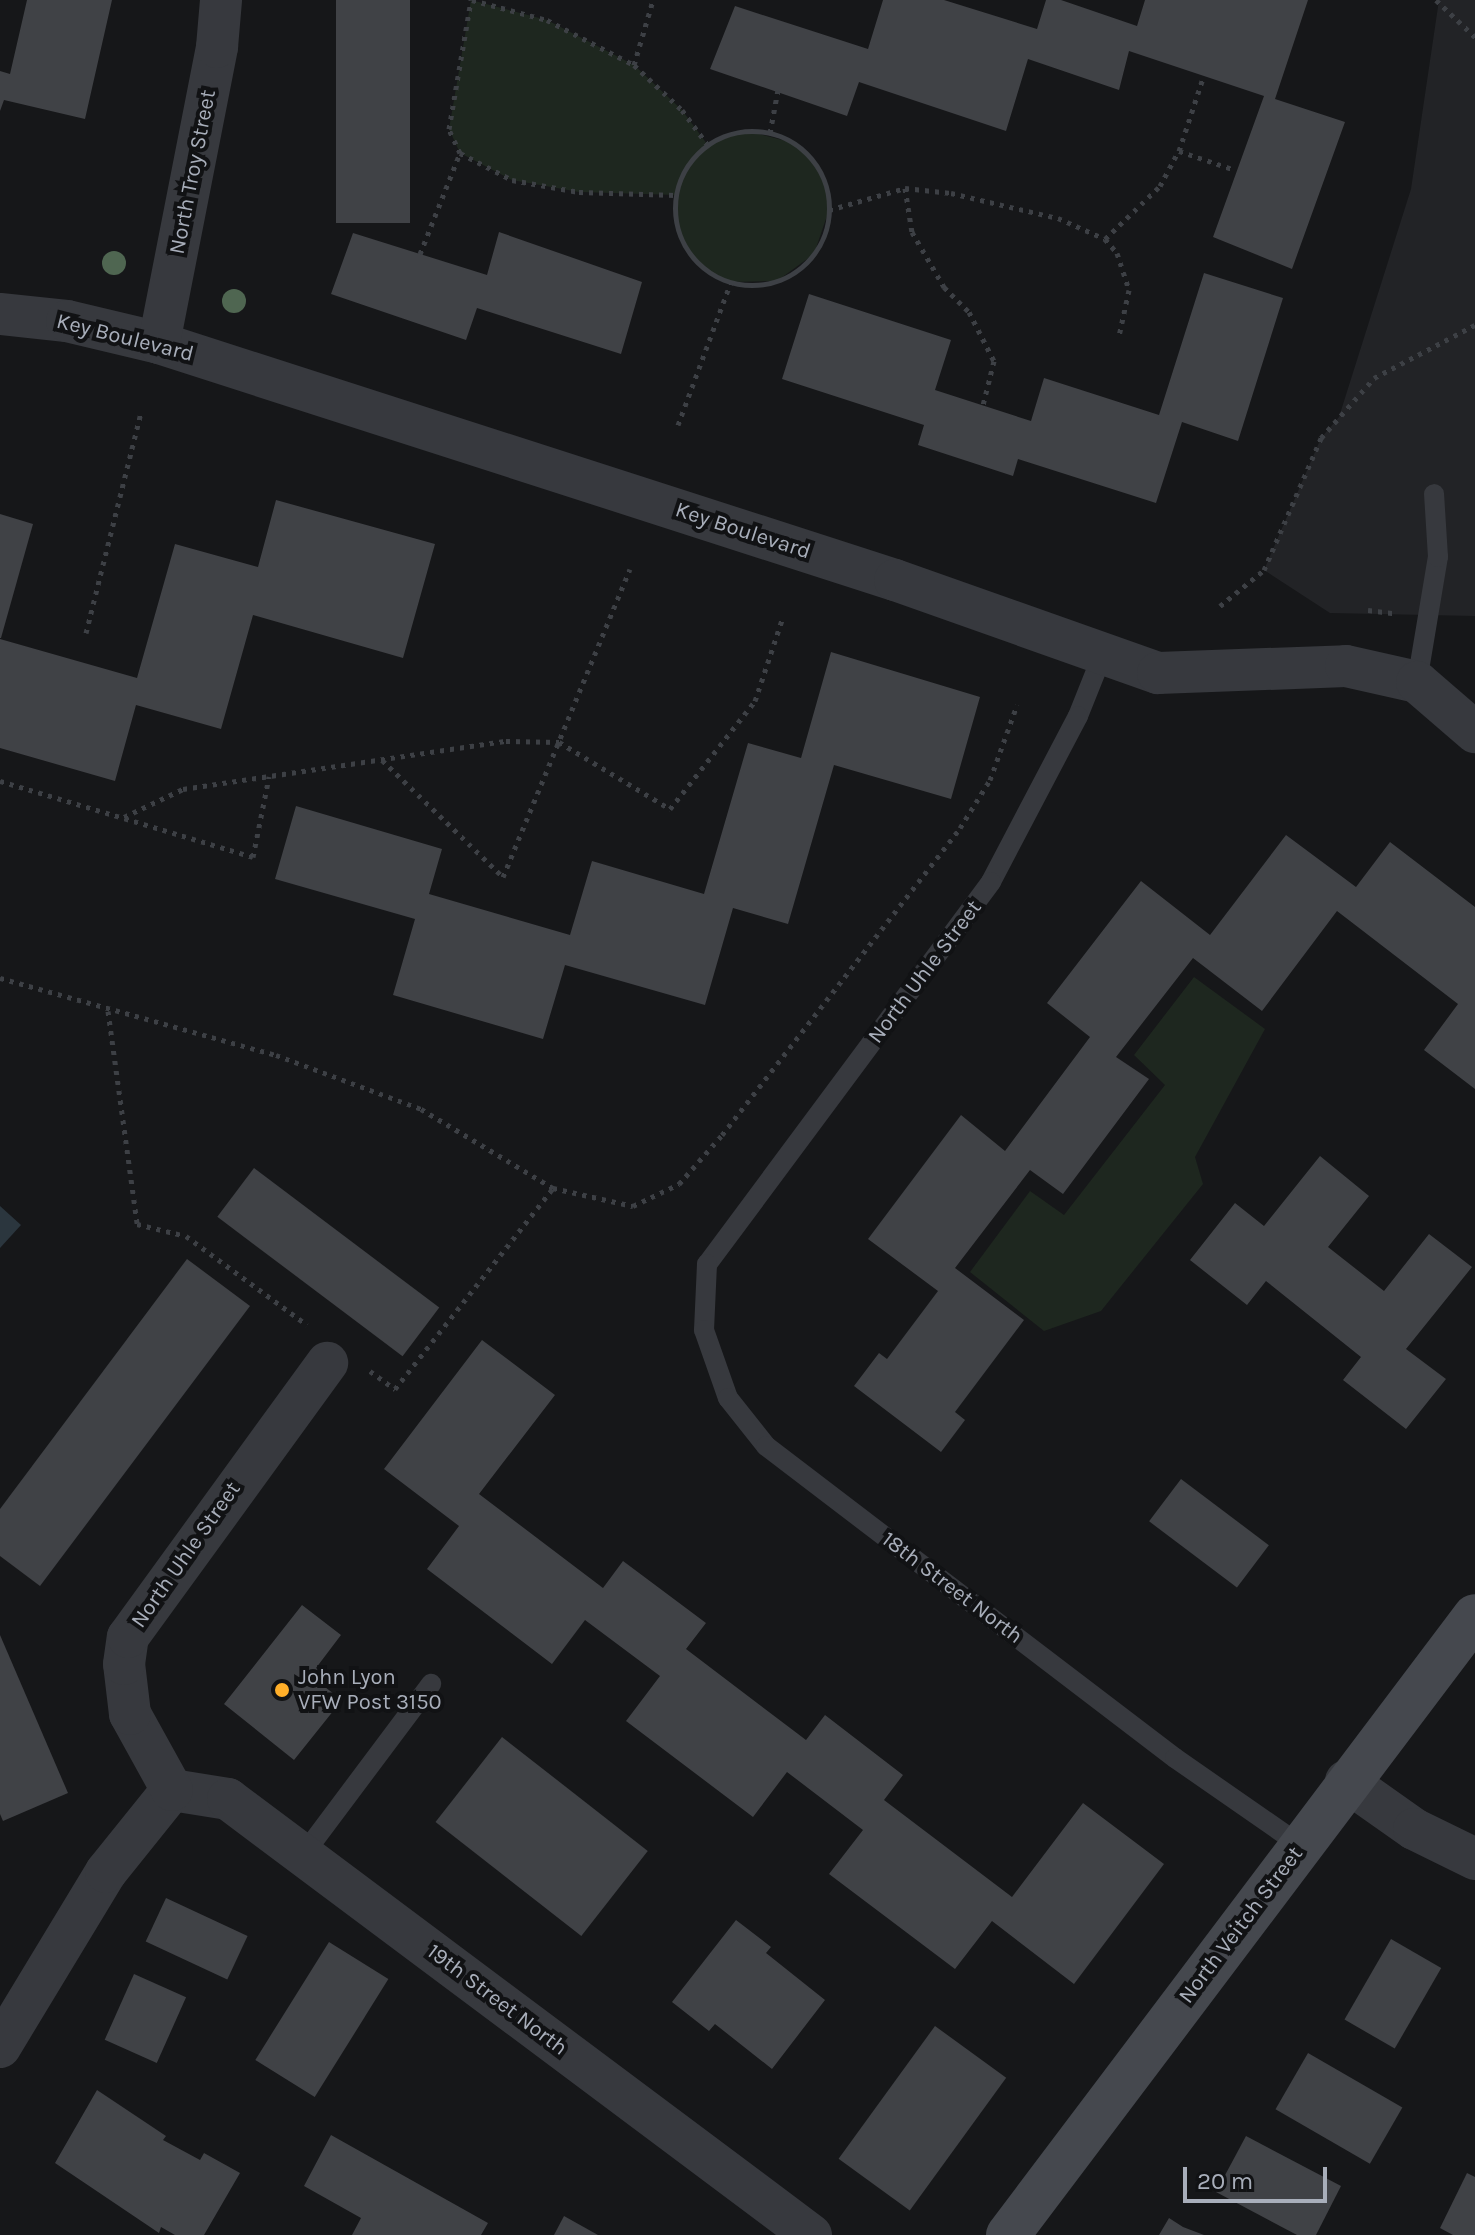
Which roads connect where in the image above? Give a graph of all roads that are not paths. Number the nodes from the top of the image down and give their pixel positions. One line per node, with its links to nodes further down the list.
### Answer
1 (221, 0): 3 (street, North Troy Street)
2 (0, 314): 3 (street, Key Boulevard)
3 (159, 343): 5 (street, Key Boulevard)
4 (1434, 494): 6 (lane)
5 (1102, 656): 6 (street, Key Boulevard); 8 (lane, North Uhle Street)
6 (1417, 682): 7 (street, Key Boulevard)
7 (1475, 732)
8 (707, 1264): 14 (lane, 18th Street North)
9 (332, 1351): 13 (street, North Uhle Street)
10 (1475, 1616): 12 (main road, North Veitch Street)
11 (431, 1684): 15 (lane)
12 (1346, 1781): 14 (main road, North Veitch Street); 16 (street)
13 (172, 1790): 15 (street, 19th Street North); 17 (street)
14 (1300, 1845): 19 (main road, North Veitch Street)
15 (303, 1855): 18 (street, 19th Street North)
16 (1475, 1859)
17 (0, 2047)
18 (811, 2235)
19 (1008, 2235)

